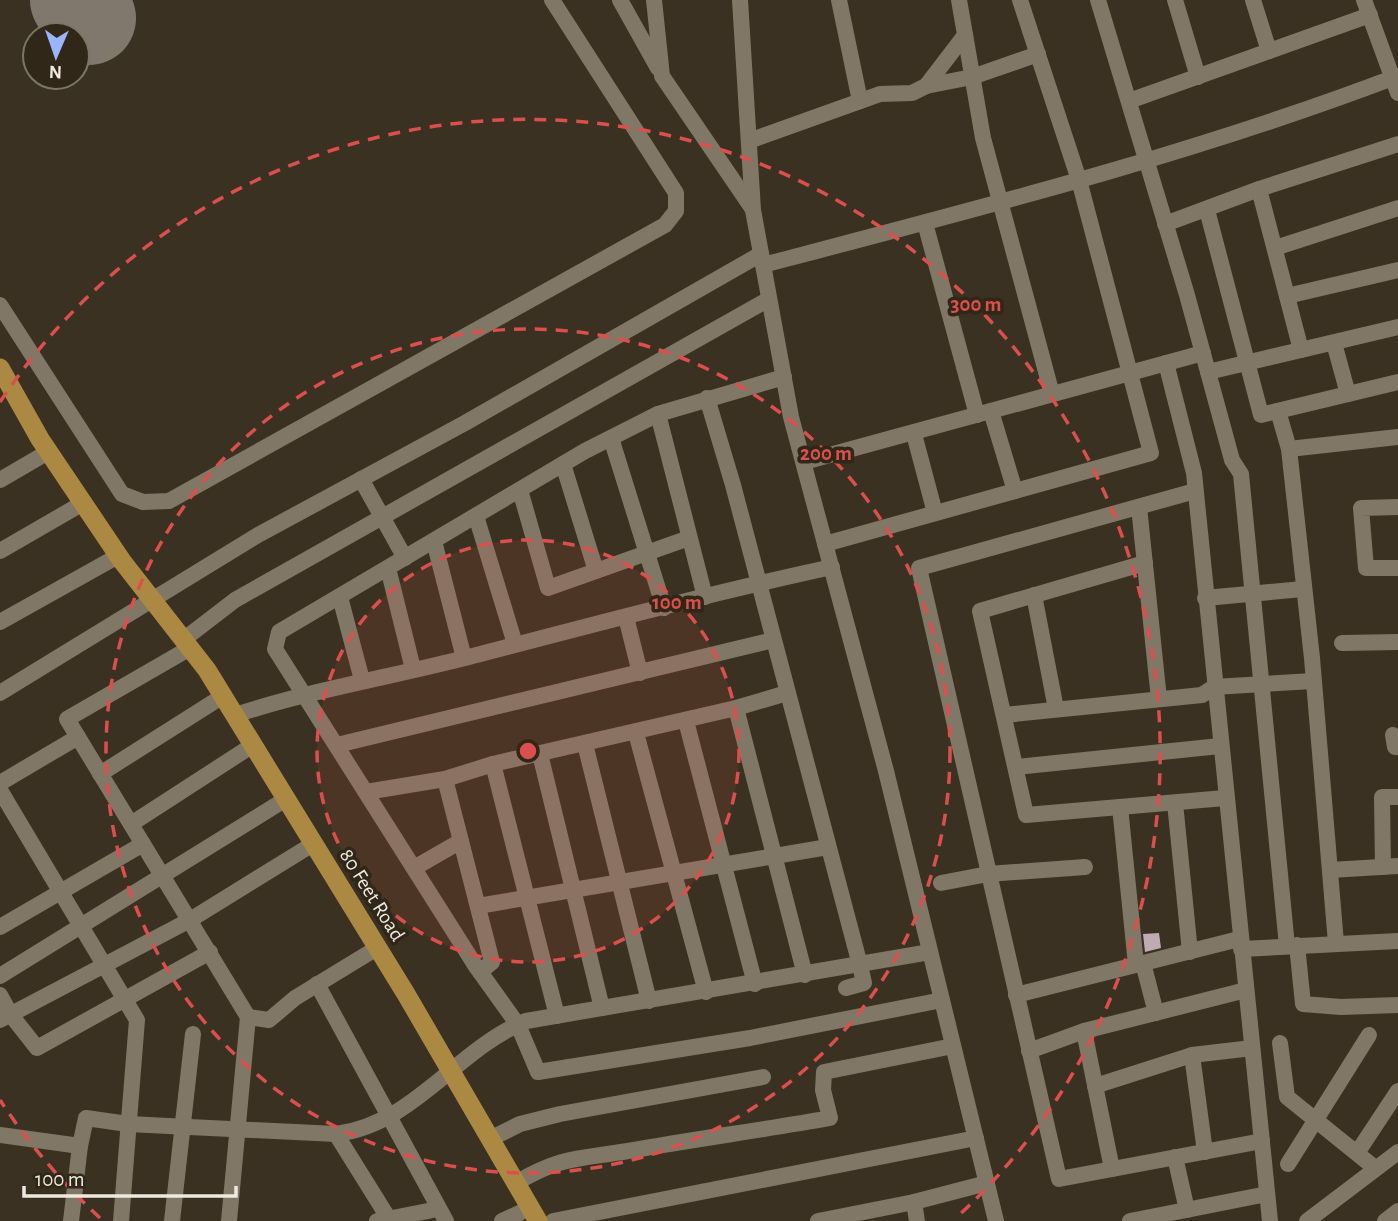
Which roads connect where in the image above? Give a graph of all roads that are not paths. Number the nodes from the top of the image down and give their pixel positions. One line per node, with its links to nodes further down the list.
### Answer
1 (552, 0): 38 (street)
2 (620, 0): 15 (street)
3 (654, 0): 15 (street)
4 (740, 0): 22 (street)
5 (839, 0): 20 (street)
6 (959, 0): 12 (street)
7 (1020, 0): 14 (street)
8 (1098, 0): 21 (street)
9 (1175, 0): 17 (street)
10 (1253, 0): 13 (street)
11 (1367, 8): 13 (street); 18 (street)
12 (965, 36): 16 (street); 19 (street)
13 (1269, 51): 17 (street)
14 (1038, 54): 16 (street); 25 (street)
15 (662, 76): 30 (street)
16 (972, 77): 19 (street); 27 (street)
17 (1198, 77): 21 (street)
18 (1396, 83): 24 (street)
19 (926, 86): 20 (street)
20 (860, 101): 22 (street)
21 (1129, 101): 24 (street)
22 (749, 141): 30 (street)
23 (1398, 144): 26 (street)
24 (1146, 161): 25 (street); 32 (street)
25 (1079, 180): 27 (street); 46 (street)
26 (1259, 189): 29 (street); 33 (street)
27 (1001, 203): 31 (street); 50 (street)
28 (1398, 208): 33 (street)
29 (1207, 209): 32 (street); 43 (street)
30 (753, 210): 34 (street)
31 (925, 223): 34 (street); 54 (street)
32 (1166, 224): 42 (street)
33 (1275, 248): 36 (street)
34 (762, 259): 37 (street); 63 (street)
35 (1398, 270): 36 (street)
36 (1287, 296): 41 (street)
37 (769, 299): 48 (street); 73 (street)
38 (0, 305)
39 (1398, 327): 40 (street)
40 (1334, 342): 41 (street); 51 (street)
41 (1301, 350): 43 (street)
42 (1203, 353): 44 (street); 47 (street)
43 (1249, 362): 47 (street); 53 (street)
44 (1166, 363): 46 (street); 67 (street)
45 (0, 368): 60 (main road, 80 Feet Road)
46 (1132, 372): 50 (street); 66 (street)
47 (1208, 372): 89 (street)
48 (784, 377): 52 (street); 61 (street)
49 (1398, 382): 51 (street)
50 (1052, 394): 54 (street)
51 (1348, 394): 53 (street)
52 (707, 398): 55 (street); 86 (street)
53 (1278, 411): 59 (street)
54 (984, 413): 56 (street); 66 (street)
55 (658, 414): 58 (street); 74 (street)
56 (914, 434): 61 (street); 71 (street)
57 (1398, 437): 59 (street)
58 (611, 438): 62 (street); 78 (street)
59 (1289, 449): 87 (street)
60 (48, 452): 64 (street); 68 (main road, 80 Feet Road)
61 (804, 462): 76 (street)
62 (563, 464): 65 (street); 85 (street)
63 (361, 479): 73 (street); 93 (street)
64 (0, 480)
65 (520, 489): 72 (street); 85 (street)
66 (1015, 491): 71 (street)
67 (1195, 491): 69 (street); 92 (street)
68 (83, 503): 77 (street); 79 (main road, 80 Feet Road)
69 (1139, 507): 81 (street); 150 (street)
70 (1398, 507): 84 (street)
71 (934, 513): 76 (street)
72 (476, 516): 75 (street); 101 (street)
73 (383, 517): 80 (street); 100 (street)
74 (689, 538): 78 (street); 91 (street)
75 (434, 541): 80 (street); 102 (street)
76 (825, 544): 82 (street)
77 (0, 551)
78 (646, 551): 85 (street); 94 (street)
79 (118, 556): 93 (main road, 80 Feet Road); 96 (street)
80 (405, 558): 83 (street)
81 (1145, 564): 88 (street); 113 (street)
82 (831, 567): 86 (street); 166 (street)
83 (388, 568): 90 (street); 103 (street)
84 (1398, 568)
85 (596, 571)
86 (759, 583): 91 (street); 97 (street)
87 (1303, 589): 89 (street); 106 (street)
88 (1034, 595): 115 (street); 117 (street)
89 (1252, 595): 92 (street); 107 (street)
90 (340, 597): 105 (street); 111 (street)
91 (705, 597): 94 (street)
92 (1205, 598): 108 (street)
93 (153, 602): 100 (main road, 80 Feet Road); 109 (street)
94 (664, 608): 95 (street)
95 (626, 617): 101 (street); 104 (street)
96 (0, 622)
97 (773, 640): 104 (street); 110 (street)
98 (1398, 642): 99 (street)
99 (1342, 643)
100 (187, 644): 112 (main road, 80 Feet Road); 120 (street)
101 (515, 644): 102 (street)
102 (464, 658): 103 (street)
103 (413, 669): 105 (street)
104 (640, 673): 123 (street)
105 (362, 680): 111 (street)
106 (1313, 681): 107 (street); 148 (street)
107 (1261, 684): 108 (street); 164 (street)
108 (1214, 687): 113 (street); 124 (street)
109 (0, 693)
110 (788, 693): 114 (street); 142 (street)
111 (302, 694): 116 (street); 123 (street)
112 (223, 696): 116 (main road, 80 Feet Road); 128 (street)
113 (1159, 699): 115 (street)
114 (736, 708): 118 (street); 143 (street)
115 (1056, 709): 117 (street)
116 (235, 715): 122 (main road, 80 Feet Road)
117 (1004, 715): 127 (street)
118 (685, 721): 119 (street); 144 (street)
119 (636, 733): 121 (street); 149 (street)
120 (78, 737): 128 (street); 130 (street)
121 (585, 744): 125 (street); 152 (street)
122 (253, 745): 135 (main road, 80 Feet Road); 138 (street)
123 (337, 745): 132 (street)
124 (1220, 746): 127 (street); 134 (street)
125 (540, 754): 126 (street); 154 (street)
126 (493, 764): 129 (street); 156 (street)
127 (1016, 767): 137 (street)
128 (100, 774): 138 (street)
129 (445, 779): 132 (street); 139 (street)
130 (0, 783)
131 (0, 790): 155 (street)
132 (366, 792): 147 (street)
133 (1398, 797): 146 (street)
134 (1226, 798): 136 (street); 163 (street)
135 (286, 799): 141 (main road, 80 Feet Road); 151 (street)
136 (1175, 803): 137 (street); 167 (street)
137 (1121, 807): 169 (street)
138 (131, 824): 140 (street)
139 (461, 841): 147 (street); 157 (street)
140 (143, 844): 151 (street); 155 (street)
141 (313, 844): 158 (street); 165 (main road, 80 Feet Road)
142 (828, 847): 143 (street); 170 (street)
143 (775, 856): 144 (street); 173 (street)
144 (724, 866): 149 (street); 176 (street)
145 (1084, 867): 150 (street)
146 (1391, 867): 148 (street)
147 (414, 868): 172 (street)
148 (1330, 870): 162 (street)
149 (674, 873): 152 (street); 179 (street)
150 (988, 874): 153 (street); 181 (street)
151 (163, 877): 158 (street); 160 (street)
152 (619, 881): 154 (street); 184 (street)
153 (941, 883)
154 (573, 888): 156 (street); 186 (street)
155 (60, 892): 159 (street); 160 (street)
156 (527, 898): 157 (street); 188 (street)
157 (478, 906): 172 (street)
158 (190, 920): 168 (street); 171 (street)
159 (0, 927)
160 (81, 927): 171 (street); 174 (street)
161 (1398, 941): 162 (street)
162 (1336, 943): 164 (street)
163 (1240, 944): 164 (street); 167 (street); 178 (street)
164 (1292, 946): 185 (street)
165 (377, 948): 175 (street); 200 (main road, 80 Feet Road)
166 (930, 952): 170 (street); 183 (street)
167 (1190, 952): 169 (street)
168 (210, 953): 182 (street); 189 (street)
169 (1140, 964): 181 (street); 187 (street)
170 (860, 965): 173 (street); 177 (street)
171 (105, 967): 182 (street); 190 (street)
172 (480, 972): 191 (street)
173 (805, 975): 176 (street)
174 (0, 976)
175 (317, 984): 189 (street); 204 (street)
176 (755, 984): 179 (street)
177 (846, 988)
178 (1246, 990): 187 (street); 197 (street)
179 (706, 992): 184 (street)
180 (0, 995): 190 (street)
181 (1016, 995): 198 (street)
182 (124, 1000): 190 (street); 206 (street)
183 (942, 1000): 191 (street); 196 (street)
184 (649, 1002): 186 (street)
185 (1398, 1005)
186 (602, 1008): 188 (street)
187 (1156, 1013): 192 (street)
188 (557, 1016): 191 (street)
189 (248, 1017): 208 (street)
190 (6, 1018)
191 (517, 1025): 200 (street)
192 (1084, 1031): 198 (street); 202 (street)
193 (193, 1034): 207 (street)
194 (1368, 1035): 205 (street)
195 (1280, 1043): 205 (street)
196 (953, 1046): 211 (street); 222 (street)
197 (1252, 1048): 199 (street); 213 (street)
198 (1029, 1051): 221 (street)
199 (1192, 1055): 202 (street); 215 (street)
200 (450, 1070): 204 (street); 212 (main road, 80 Feet Road)
201 (763, 1077): 212 (street)
202 (1096, 1086): 221 (street)
203 (1398, 1091): 217 (street)
204 (386, 1116): 209 (street); 230 (street)
205 (1316, 1120): 217 (street); 219 (street)
206 (128, 1124): 207 (street); 214 (street); 233 (street)
207 (183, 1127): 208 (street); 234 (street)
208 (239, 1129): 209 (street); 235 (street)
209 (336, 1134): 231 (street)
210 (0, 1135): 214 (street)
211 (976, 1138): 223 (street); 237 (street)
212 (491, 1139): 222 (main road, 80 Feet Road)
213 (1262, 1141): 215 (street); 224 (street)
214 (80, 1146): 232 (street)
215 (1205, 1152): 218 (street)
216 (1398, 1152): 220 (street)
217 (1357, 1153): 220 (street)
218 (1175, 1157): 221 (street); 226 (street)
219 (1288, 1164)
220 (1375, 1168): 243 (street)
221 (1112, 1169)
222 (516, 1183): 229 (main road, 80 Feet Road)
223 (987, 1183): 225 (street); 240 (street)
224 (1268, 1194): 228 (street); 242 (street)
225 (914, 1202): 238 (street); 239 (street)
226 (1187, 1210): 228 (street); 241 (street)
227 (1398, 1211): 244 (street)
228 (1210, 1213)
229 (534, 1214): 236 (street)
230 (442, 1215): 231 (street)
231 (383, 1220)
232 (71, 1221)
233 (121, 1221)
234 (173, 1221)
235 (229, 1221)
236 (502, 1221)
237 (553, 1221)
238 (818, 1221)
239 (917, 1221)
240 (996, 1221)
241 (1130, 1221)
242 (1270, 1221)
243 (1307, 1221)
244 (1385, 1221)

